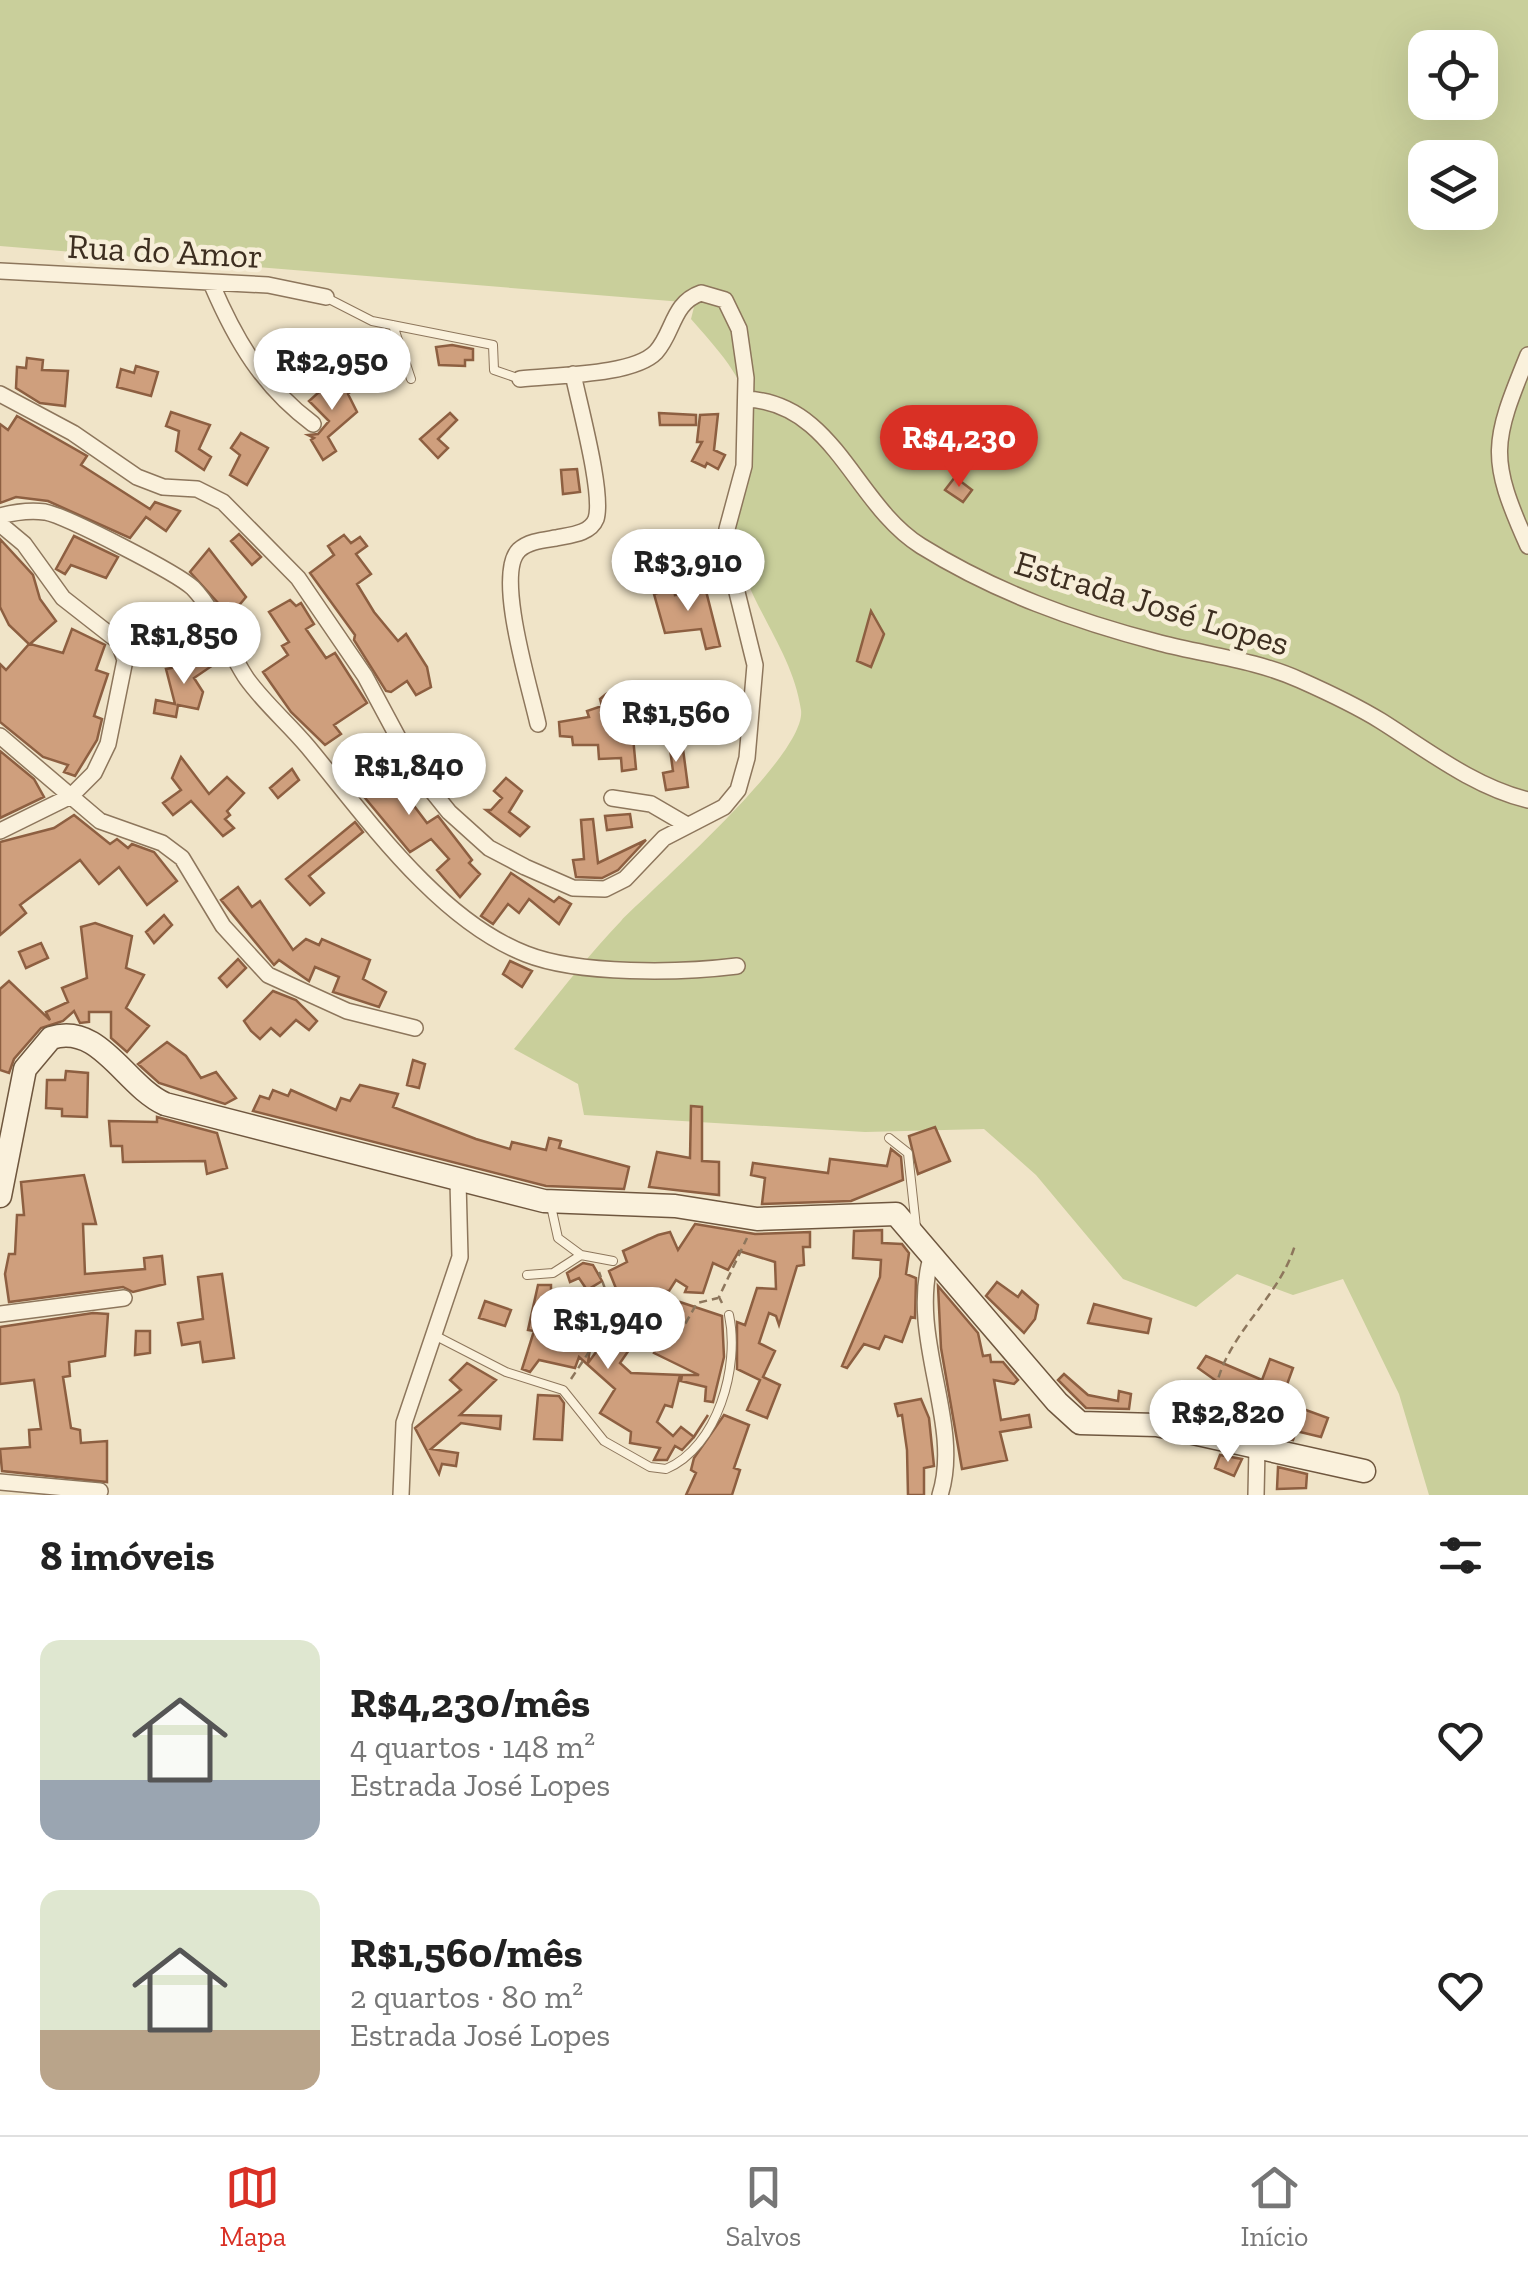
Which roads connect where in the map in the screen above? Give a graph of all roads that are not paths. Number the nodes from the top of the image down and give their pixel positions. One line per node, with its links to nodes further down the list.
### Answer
1 (0, 271): 2 (street, Rua do Amor)
2 (212, 285): 3 (street, Rua do Amor); 11 (street)
3 (326, 297): 4 (lane)
4 (393, 324): 7 (lane); 8 (lane)
5 (1528, 355): 14 (street)
6 (573, 374): 7 (street); 10 (street); 15 (street)
7 (520, 379)
8 (411, 380)
9 (0, 394): 20 (street)
10 (746, 398): 19 (street, Estrada José Lopes); 20 (street)
11 (313, 424)
12 (0, 516): 22 (street)
13 (0, 524): 17 (street)
14 (1528, 546)
15 (538, 724)
16 (0, 736): 17 (street)
17 (71, 796): 21 (street); 23 (street)
18 (612, 798): 20 (street)
19 (1528, 800)
20 (687, 825)
21 (0, 831)
22 (737, 966)
23 (414, 1028)
24 (889, 1138): 28 (lane)
25 (458, 1182): 26 (street); 27 (street); 36 (street)
26 (0, 1196)
27 (550, 1202): 28 (street); 29 (lane)
28 (917, 1237): 30 (street)
29 (581, 1255): 31 (lane); 32 (lane)
30 (931, 1258): 37 (street); 42 (street)
31 (613, 1260)
32 (526, 1274)
33 (124, 1298): 34 (street)
34 (0, 1314)
35 (729, 1315): 36 (lane)
36 (436, 1336): 41 (street)
37 (1257, 1448): 38 (street); 43 (street)
38 (1364, 1470)
39 (0, 1482): 40 (street)
40 (100, 1492)
41 (401, 1495)
42 (940, 1495)
43 (1256, 1495)

